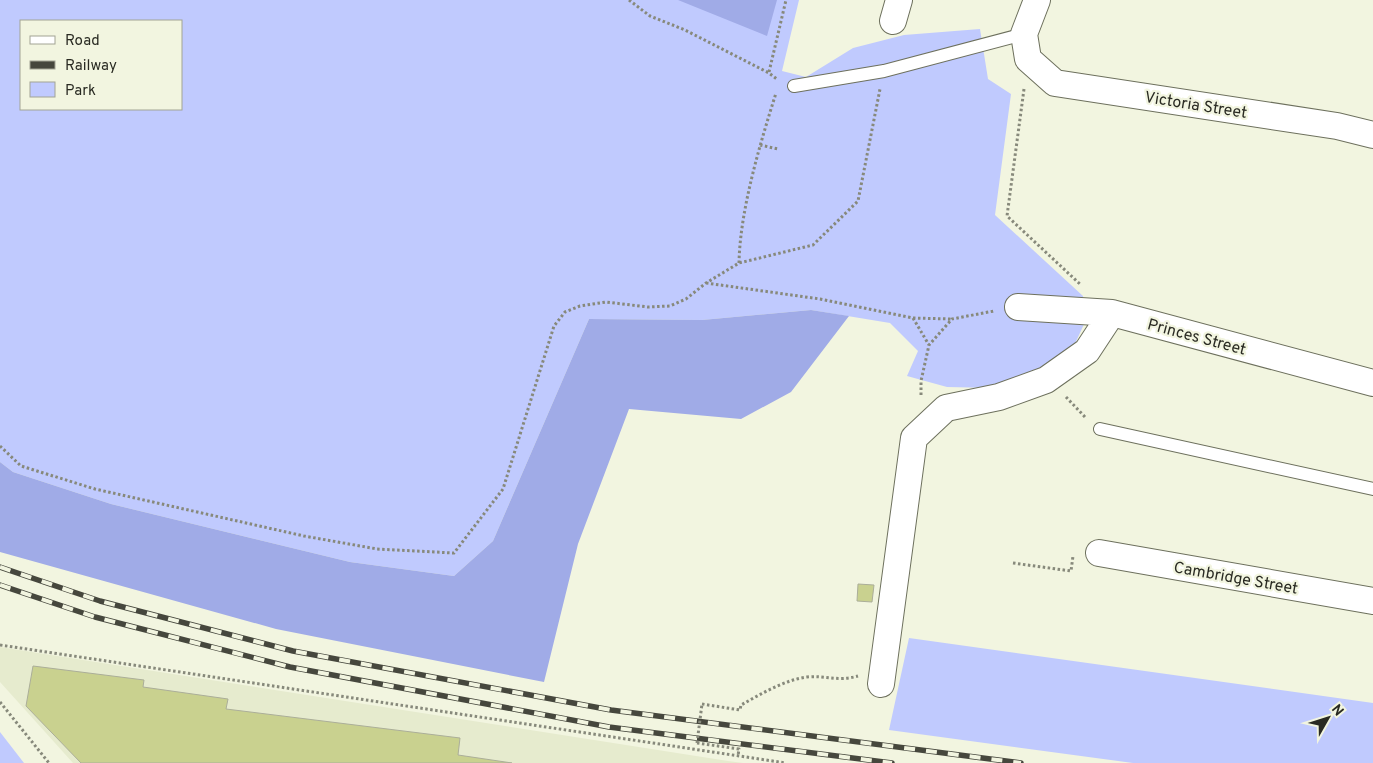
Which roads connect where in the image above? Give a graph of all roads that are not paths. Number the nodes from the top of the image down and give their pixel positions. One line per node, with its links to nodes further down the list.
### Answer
1 (1036, 0): 2 (street)
2 (1026, 47): 3 (lane); 4 (street, Victoria Street)
3 (794, 86)
4 (1373, 134)
5 (1018, 307): 6 (street, Princes Street)
6 (1112, 313): 7 (street, Princes Street); 12 (street)
7 (1373, 383)
8 (1100, 429): 9 (lane)
9 (1373, 489)
10 (1099, 552): 11 (street, Cambridge Street)
11 (1373, 601)
12 (882, 679)

